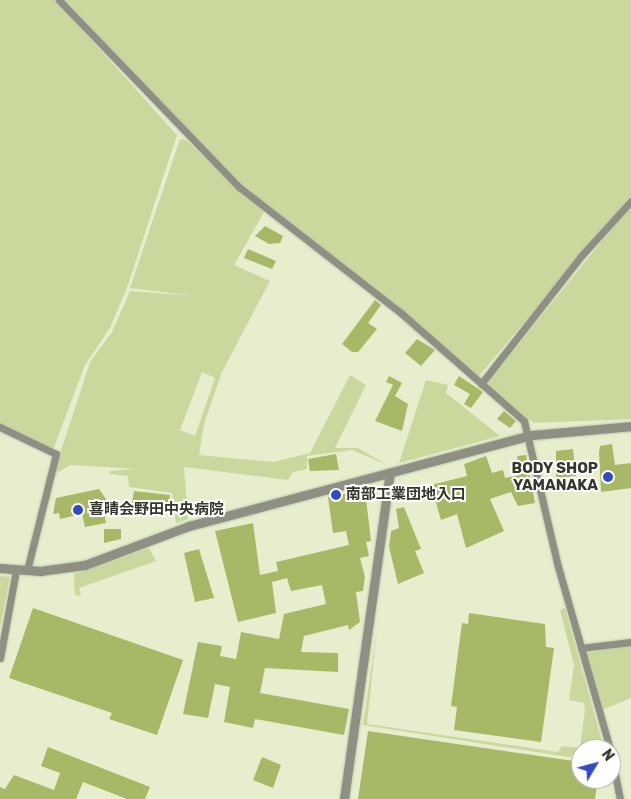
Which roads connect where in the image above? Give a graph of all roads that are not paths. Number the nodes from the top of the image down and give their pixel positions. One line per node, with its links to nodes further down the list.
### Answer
1 (60, 0): 3 (street)
2 (631, 201): 3 (street)
3 (481, 384): 6 (street)
4 (631, 426): 6 (street)
5 (0, 427): 10 (street)
6 (530, 435): 7 (street); 12 (street)
7 (390, 473): 10 (street); 15 (street)
8 (0, 568): 9 (street)
9 (16, 570): 10 (street); 13 (street)
10 (27, 570)
11 (631, 642): 12 (street)
12 (581, 648): 14 (street)
13 (0, 658)
14 (607, 739)
15 (344, 799)

